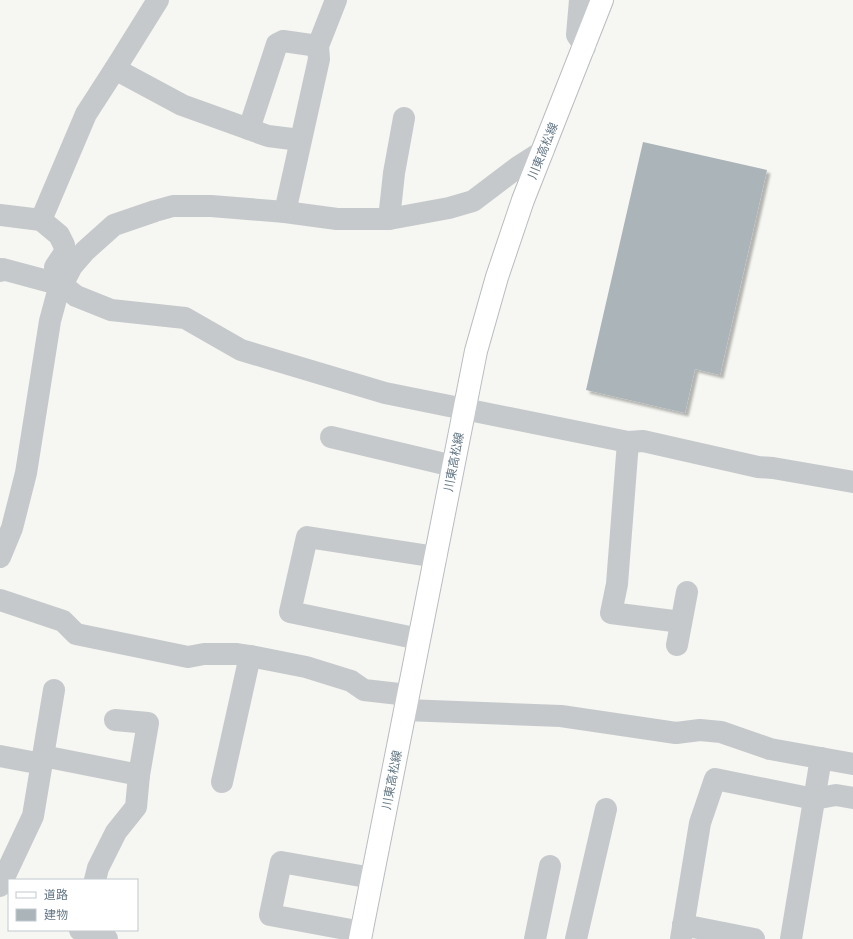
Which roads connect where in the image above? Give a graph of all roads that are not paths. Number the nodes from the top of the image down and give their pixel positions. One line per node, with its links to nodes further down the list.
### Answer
1 (158, 0): 7 (street)
2 (336, 0): 5 (street)
3 (580, 0): 6 (street)
4 (602, 0): 6 (main road, 川東高松線)
5 (318, 46): 9 (street); 10 (street)
6 (584, 47): 11 (main road, 川東高松線)
7 (115, 69): 9 (street); 15 (street)
8 (404, 118): 14 (street)
9 (249, 129): 10 (street)
10 (300, 140): 12 (street)
11 (543, 151): 14 (street); 18 (main road, 川東高松線)
12 (284, 212): 14 (street); 17 (street)
13 (0, 215): 15 (street)
14 (389, 219)
15 (41, 220): 17 (street)
16 (0, 271): 17 (street)
17 (59, 284): 18 (street); 23 (street)
18 (465, 409): 20 (street); 21 (main road, 川東高松線)
19 (331, 437): 21 (street)
20 (628, 442): 22 (street); 27 (street)
21 (453, 466): 24 (main road, 川東高松線)
22 (853, 482)
23 (0, 557)
24 (436, 557): 28 (main road, 川東高松線); 28 (street)
25 (686, 592): 27 (street)
26 (0, 600): 30 (street)
27 (681, 622): 29 (street)
28 (419, 639): 32 (main road, 川東高松線)
29 (677, 645)
30 (250, 656): 32 (street); 39 (street)
31 (54, 690): 36 (street)
32 (407, 702): 35 (street); 44 (main road, 川東高松線)
33 (116, 720): 38 (street)
34 (0, 756): 36 (street)
35 (821, 758): 37 (street); 41 (street)
36 (42, 760): 38 (street); 46 (street)
37 (853, 764)
38 (139, 776): 45 (street)
39 (222, 782)
40 (853, 798): 41 (street)
41 (814, 799): 49 (street); 55 (street)
42 (606, 809): 53 (street)
43 (550, 866): 52 (street)
44 (372, 878): 50 (main road, 川東高松線); 50 (street)
45 (95, 879)
46 (0, 887): 47 (street)
47 (8, 899)
48 (83, 931): 51 (street)
49 (682, 932): 54 (street)
50 (361, 936)
51 (107, 939)
52 (535, 939)
53 (576, 939)
54 (754, 939)
55 (791, 939)

